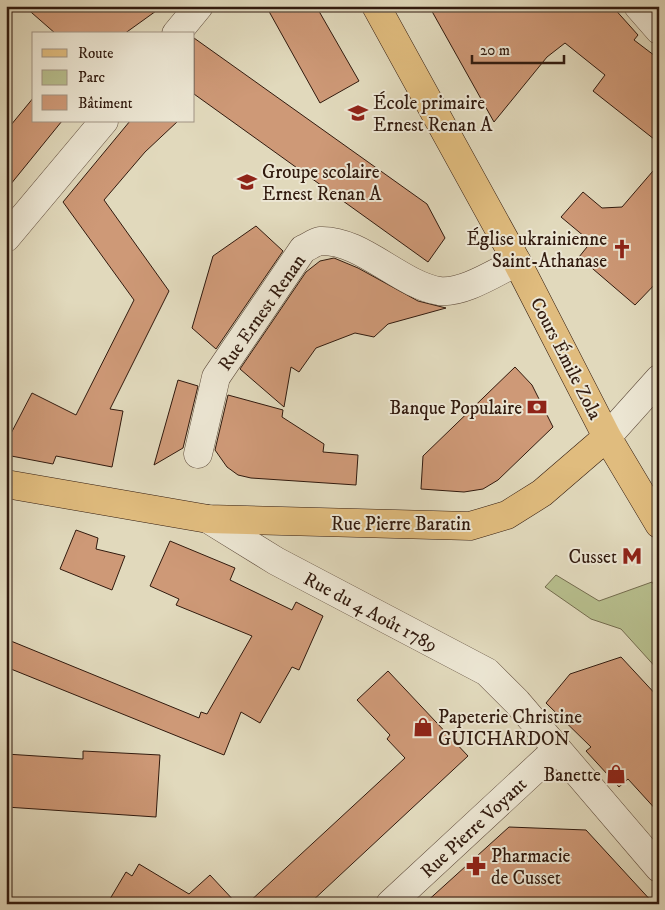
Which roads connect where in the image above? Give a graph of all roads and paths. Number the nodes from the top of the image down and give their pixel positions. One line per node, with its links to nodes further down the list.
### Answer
1 (199, 6): 5 (street)
2 (376, 6): 8 (main road, Cours Émile Zola)
3 (638, 6): 4 (street)
4 (659, 30)
5 (178, 32)
6 (103, 122): 7 (street)
7 (6, 238)
8 (517, 262): 10 (main road, Cours Émile Zola); 11 (street, Rue Ernest Renan)
9 (659, 379): 10 (street, Rue Pierre Baratin)
10 (607, 437): 13 (main road, Rue Pierre Baratin); 14 (main road, Cours Émile Zola)
11 (198, 454)
12 (6, 484): 13 (main road, Rue du 4 Août 1789)
13 (208, 519): 15 (street, Rue du 4 Août 1789)
14 (659, 524)
15 (556, 750): 16 (street, Rue du 4 Août 1789); 17 (street, Rue Pierre Voyant)
16 (659, 868)
17 (390, 904)

